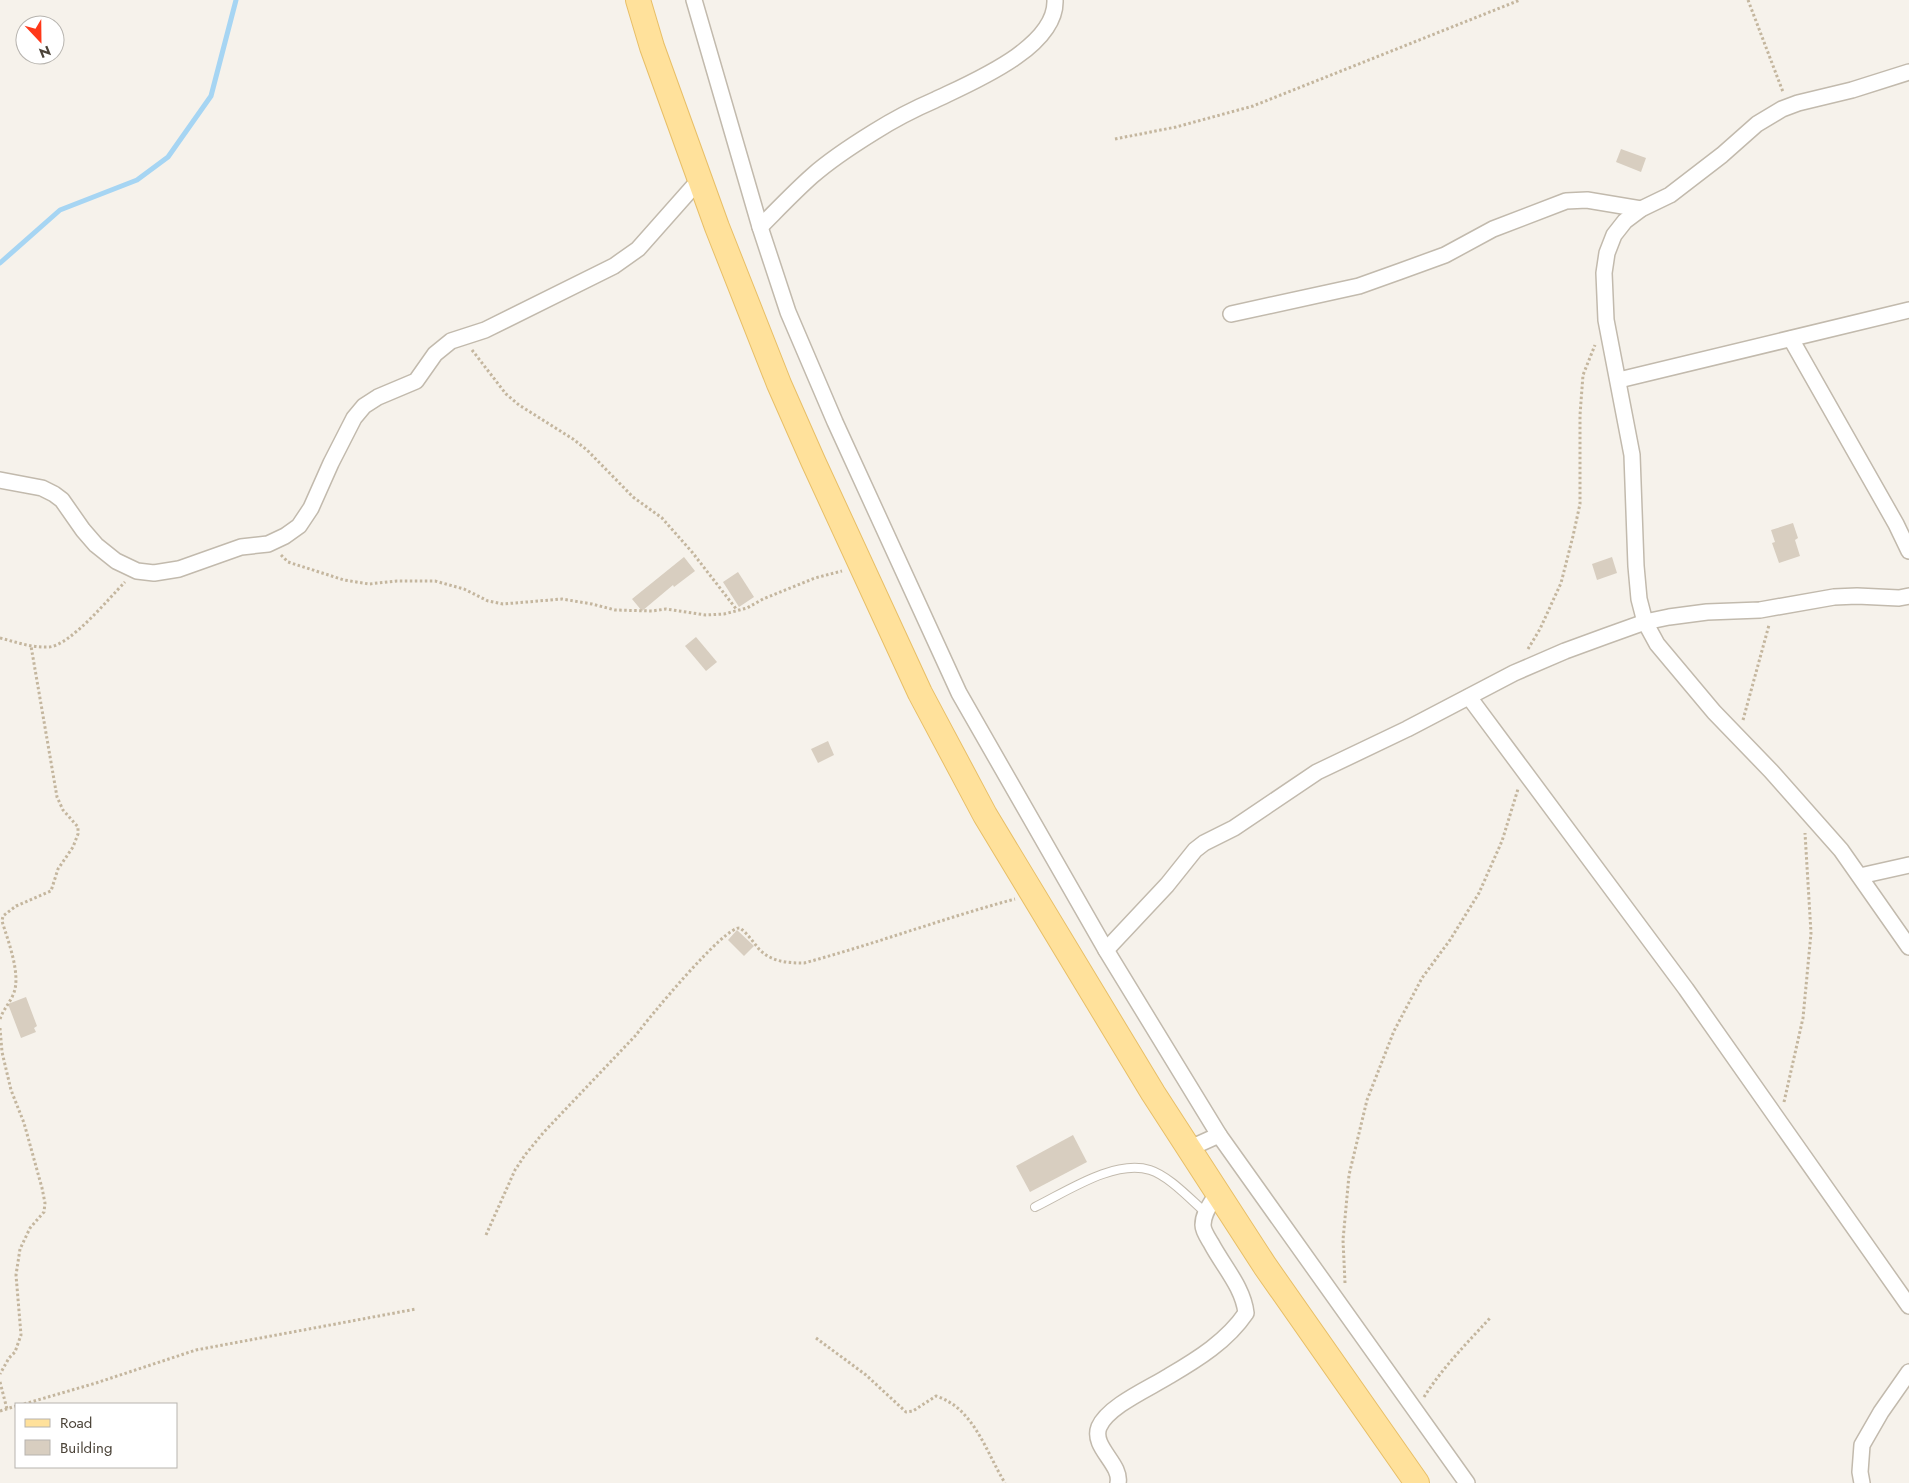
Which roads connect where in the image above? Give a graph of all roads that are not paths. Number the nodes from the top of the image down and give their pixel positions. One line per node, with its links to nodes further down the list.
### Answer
1 (638, 0): 5 (main road)
2 (694, 0): 7 (street)
3 (1055, 0): 7 (street)
4 (1909, 72): 6 (street)
5 (700, 180): 12 (street); 23 (main road)
6 (1641, 209): 9 (street); 11 (street)
7 (760, 227): 21 (street)
8 (1909, 310): 10 (street)
9 (1231, 314)
10 (1791, 339): 11 (street); 13 (street)
11 (1619, 380): 16 (street)
12 (0, 480)
13 (1903, 522): 14 (street)
14 (1909, 551)
15 (1909, 596): 16 (street)
16 (1645, 622): 17 (street); 19 (street)
17 (1469, 697): 21 (street); 26 (street)
18 (1909, 865): 19 (street)
19 (1860, 876): 20 (street)
20 (1909, 947)
21 (1106, 950): 22 (street)
22 (1219, 1135): 23 (street); 30 (street)
23 (1188, 1149): 24 (main road)
24 (1211, 1203): 25 (lane); 28 (street); 29 (main road)
25 (1035, 1207)
26 (1909, 1306)
27 (1909, 1372): 31 (street)
28 (1118, 1483)
29 (1417, 1483)
30 (1467, 1483)
31 (1862, 1483)

